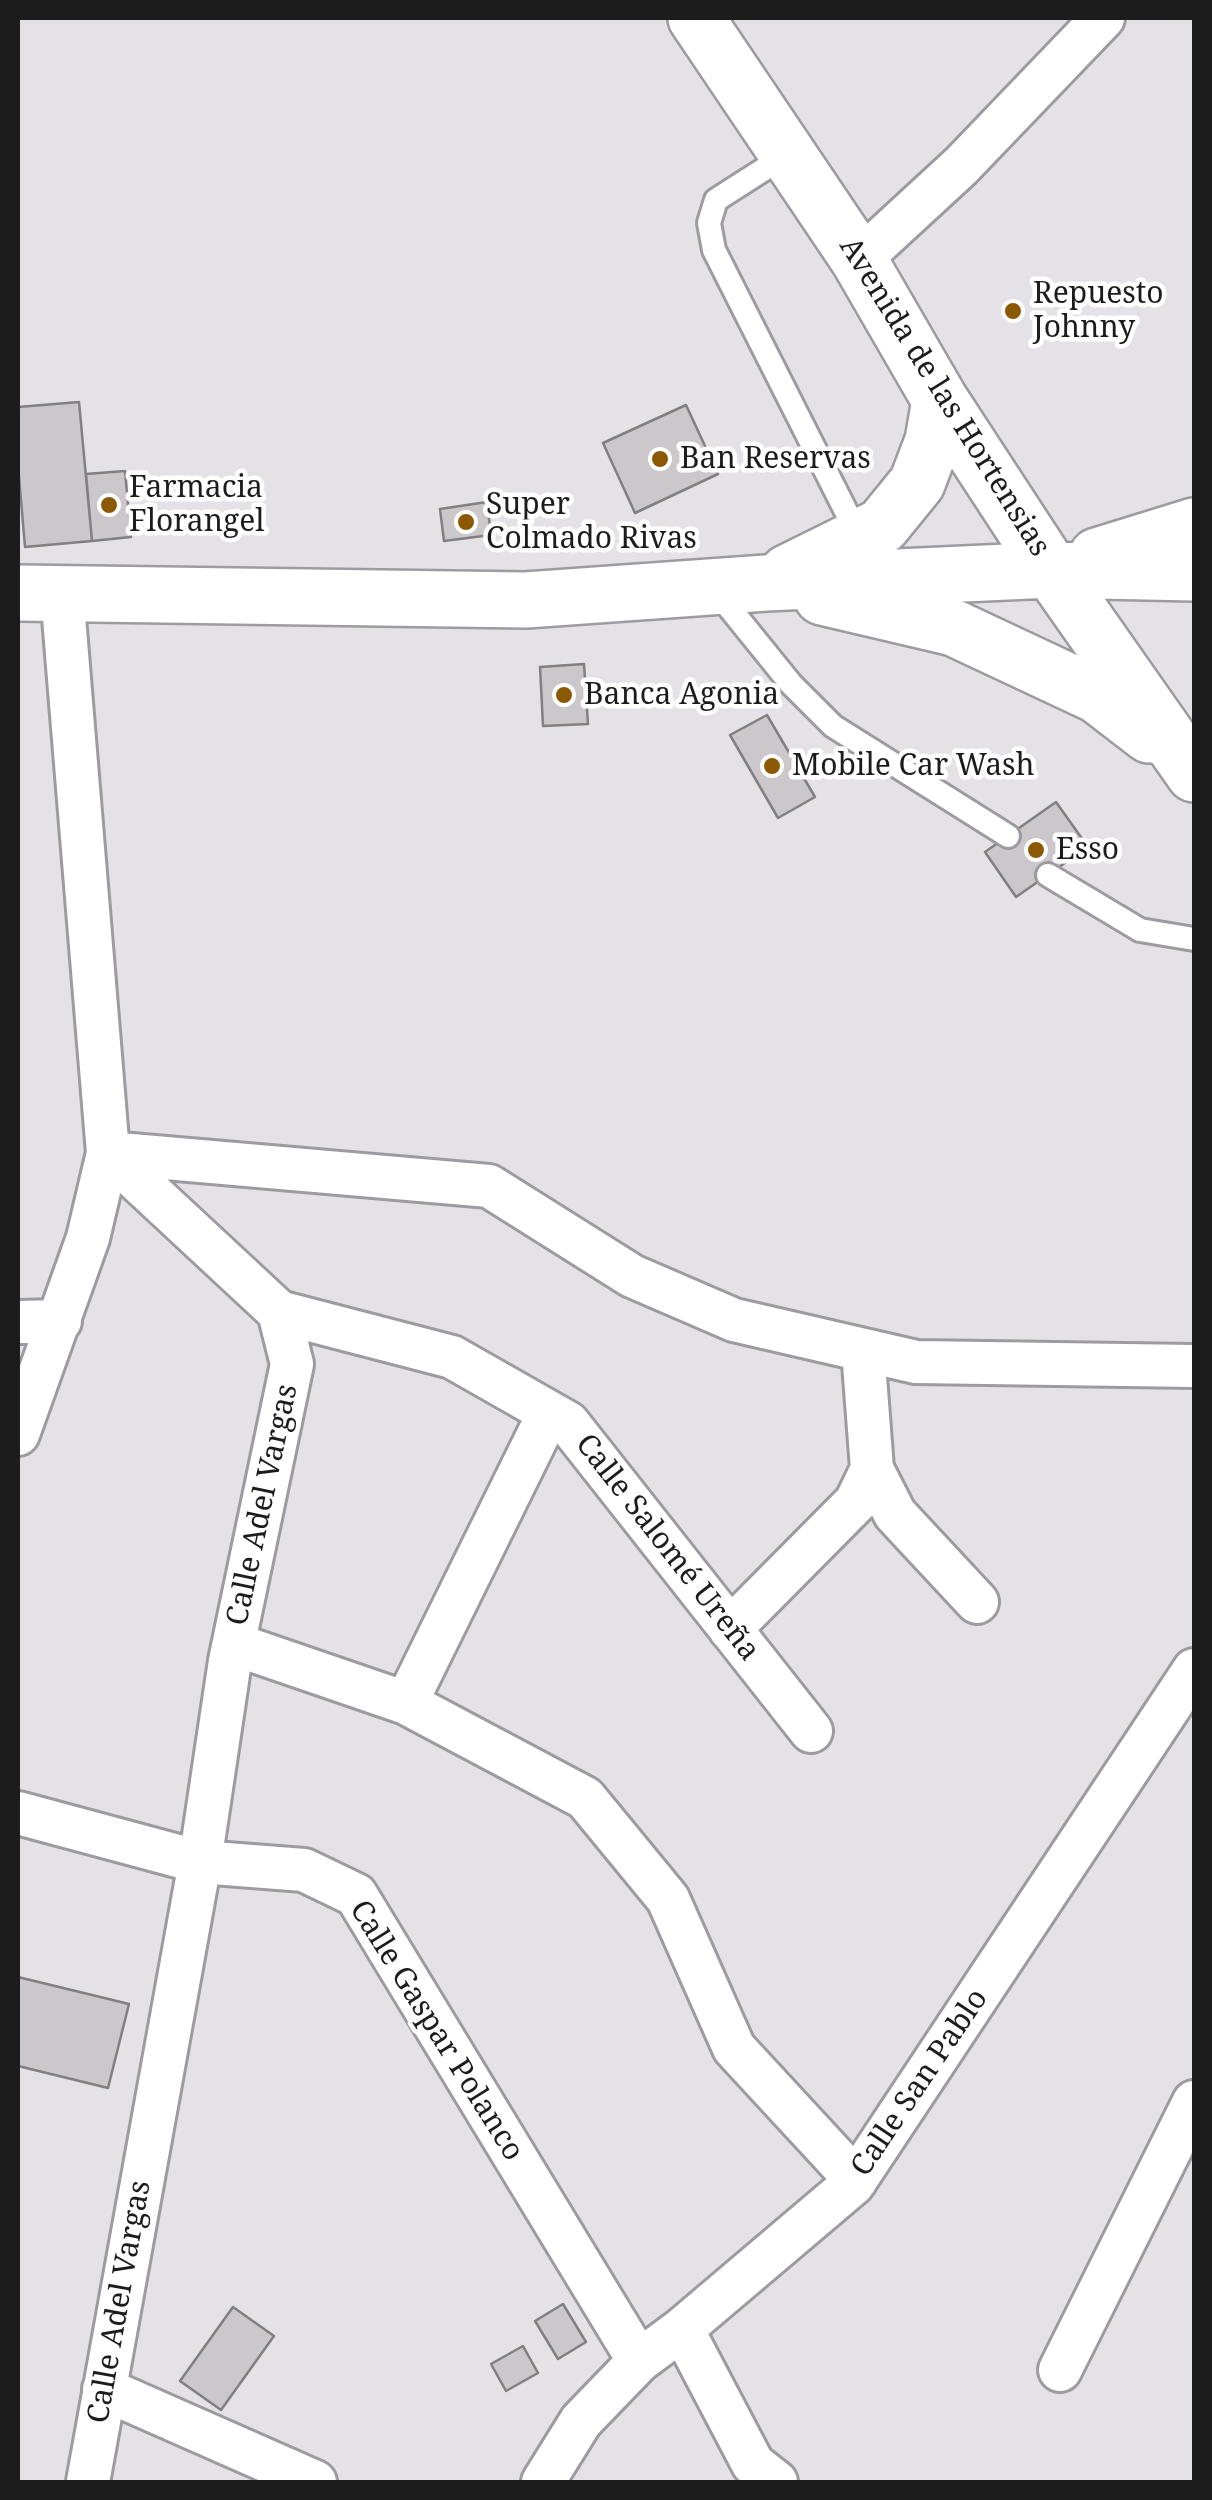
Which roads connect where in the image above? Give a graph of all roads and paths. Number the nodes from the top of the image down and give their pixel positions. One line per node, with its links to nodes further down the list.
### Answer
1 (696, 18): 3 (main road, Avenida de las Hortensias)
2 (1103, 18): 4 (street)
3 (788, 154): 4 (main road, Avenida de las Hortensias); 7 (lane)
4 (859, 260): 5 (main road, Avenida de las Hortensias)
5 (940, 400): 7 (main road); 8 (main road, Avenida de las Hortensias)
6 (1194, 526): 8 (main road)
7 (859, 538): 10 (main road)
8 (1051, 570): 9 (main road); 10 (main road); 13 (main road, Avenida de las Hortensias)
9 (1194, 573)
10 (766, 583): 11 (main road); 13 (main road)
11 (713, 587): 12 (main road); 14 (lane)
12 (40, 593): 17 (street)
13 (1191, 769)
14 (1008, 836)
15 (1048, 875): 16 (lane)
16 (1194, 939)
17 (108, 1153): 18 (street); 19 (street); 21 (street)
18 (278, 1312): 23 (street, Calle Salomé Ureña); 28 (street, Calle Adel Vargas)
19 (60, 1321): 20 (street); 24 (street)
20 (18, 1322)
21 (863, 1350): 22 (street); 25 (street)
22 (1194, 1366)
23 (549, 1412): 27 (street, Calle Salomé Ureña); 30 (street)
24 (18, 1434)
25 (872, 1469): 26 (street); 27 (street)
26 (977, 1602)
27 (730, 1628): 31 (street, Calle Salomé Ureña)
28 (234, 1644): 30 (street); 33 (street, Calle Adel Vargas)
29 (1194, 1670): 35 (street, Calle San Pablo)
30 (406, 1703): 35 (street)
31 (811, 1731)
32 (18, 1814): 33 (street, Calle Gaspar Polanco)
33 (200, 1862): 37 (street, Calle Gaspar Polanco); 39 (street, Calle Adel Vargas)
34 (1194, 2102): 38 (street)
35 (856, 2180): 36 (street, Calle San Pablo)
36 (682, 2329): 37 (street, Calle San Pablo); 43 (street)
37 (638, 2361): 42 (street, Calle San Pablo)
38 (1060, 2370)
39 (104, 2388): 40 (street, Calle Adel Vargas); 41 (street)
40 (88, 2482)
41 (315, 2482)
42 (543, 2482)
43 (776, 2482)

